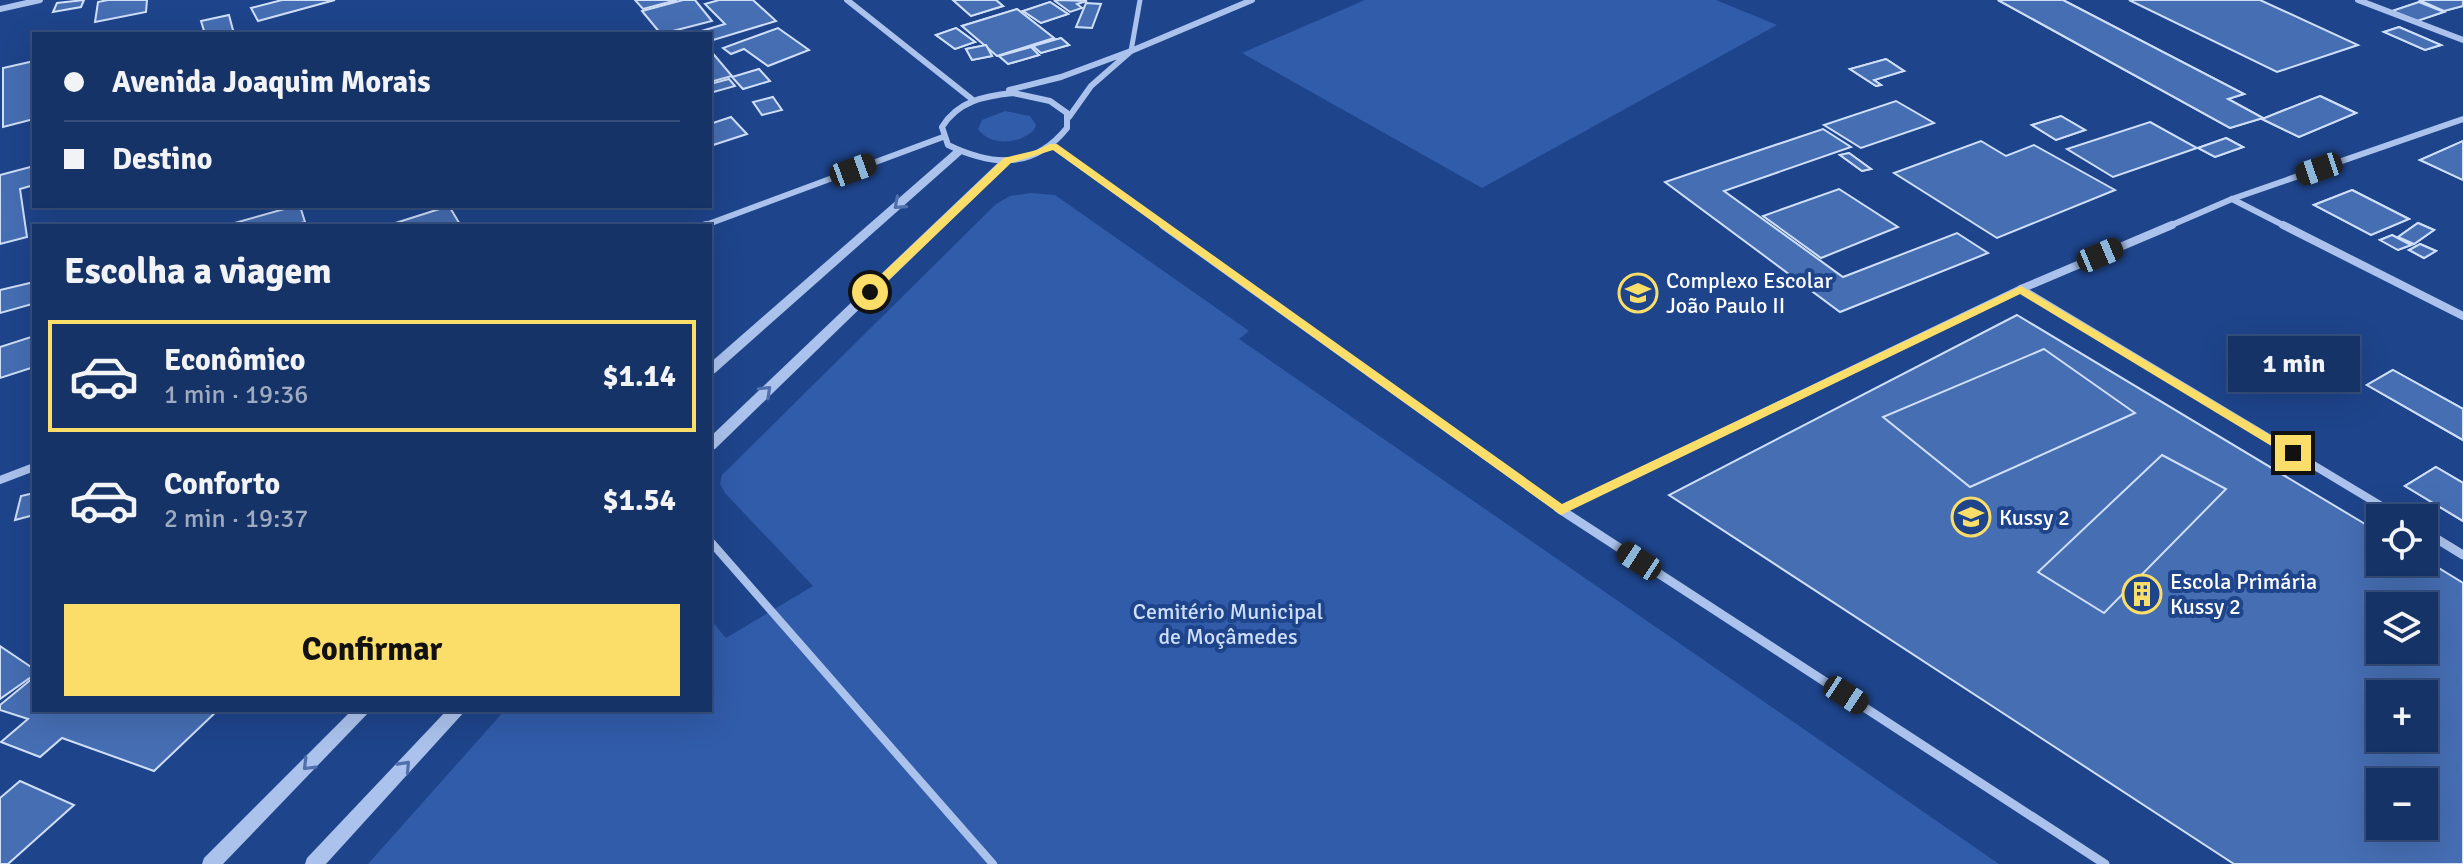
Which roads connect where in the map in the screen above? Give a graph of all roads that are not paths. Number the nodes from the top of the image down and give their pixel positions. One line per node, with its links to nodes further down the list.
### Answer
1 (40, 0): 6 (street)
2 (847, 0): 10 (street)
3 (1140, 0): 8 (lane)
4 (1252, 0): 8 (street)
5 (2358, 0): 7 (street)
6 (0, 9)
7 (2463, 40)
8 (1131, 51): 9 (street); 11 (street)
9 (992, 95): 10 (street); 11 (street)
10 (973, 100): 13 (street)
11 (1069, 117): 14 (street)
12 (2463, 119): 17 (street)
13 (943, 137): 15 (street); 18 (street)
14 (1053, 146): 16 (street); 26 (street)
15 (958, 152): 16 (street); 21 (street, one-way to 21)
16 (1007, 160): 22 (street, one-way to 16)
17 (2232, 199): 19 (street); 20 (street)
18 (708, 224)
19 (2021, 289): 25 (street); 26 (street)
20 (2463, 316)
21 (712, 368)
22 (712, 443)
23 (32, 468): 24 (street)
24 (0, 480)
25 (2379, 504)
26 (1561, 510): 35 (street)
27 (2438, 540): 29 (street)
28 (712, 543): 34 (street)
29 (2463, 555)
30 (361, 712): 32 (street, one-way to 32)
31 (456, 712): 33 (street, one-way to 31)
32 (211, 864)
33 (314, 864)
34 (993, 864)
35 (2105, 864)

